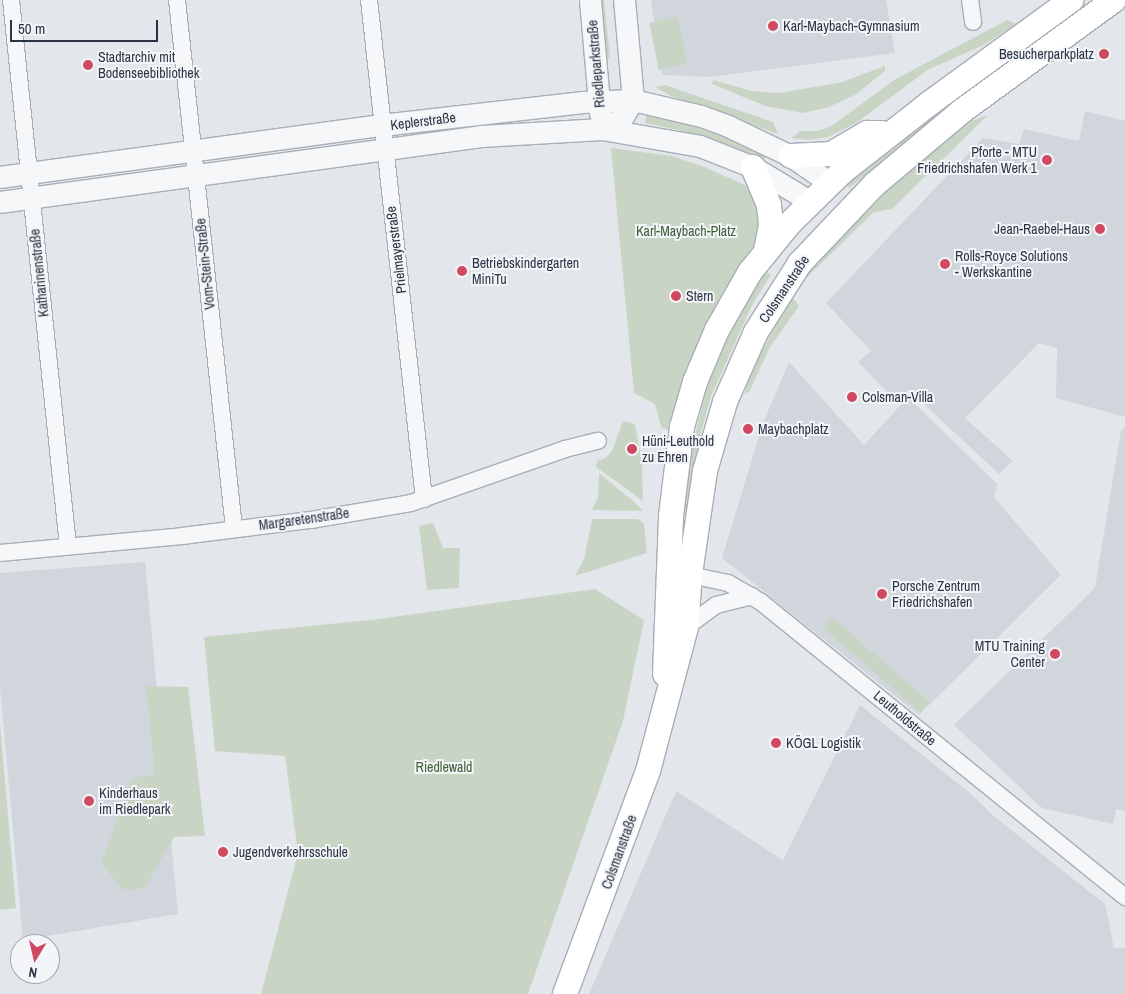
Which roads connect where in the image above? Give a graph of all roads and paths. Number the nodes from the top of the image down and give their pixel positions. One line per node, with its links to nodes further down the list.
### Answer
1 (11, 0): 19 (street, Katharinenstraße)
2 (177, 0): 16 (street, Vom-Stein-Straße)
3 (369, 0): 12 (street, Prielmayerstraße)
4 (590, 0): 11 (street, Riedleparkstraße)
5 (624, 0): 10 (street)
6 (970, 0): 9 (street)
7 (1071, 0): 14 (main road, Colsmanstraße)
8 (1114, 0): 26 (main road, Colsmanstraße)
9 (974, 22)
10 (633, 100): 11 (street, Keplerstraße); 13 (street); 17 (street, Keplerstraße)
11 (599, 101): 12 (street, Keplerstraße); 13 (street, Riedleparkstraße)
12 (382, 126): 15 (street, Prielmayerstraße); 16 (street, Keplerstraße)
13 (602, 129): 15 (street, Keplerstraße); 18 (street, Keplerstraße)
14 (891, 133): 17 (main road); 22 (main road, Colsmanstraße)
15 (384, 150): 20 (street, Keplerstraße); 29 (street, Prielmayerstraße)
16 (193, 153): 19 (street, Keplerstraße); 20 (street, Vom-Stein-Straße)
17 (791, 156): 22 (street, Keplerstraße)
18 (754, 167): 25 (street, Keplerstraße); 27 (main road)
19 (28, 174): 21 (street, Keplerstraße); 23 (street, Katharinenstraße)
20 (195, 176): 23 (street, Keplerstraße); 30 (street, Vom-Stein-Straße)
21 (0, 177)
22 (830, 183): 25 (main road, Colsmanstraße); 26 (main road)
23 (30, 199): 24 (street, Keplerstraße); 31 (street, Katharinenstraße)
24 (0, 202)
25 (811, 202): 26 (main road); 27 (main road, Colsmanstraße)
26 (854, 204): 33 (main road, Colsmanstraße)
27 (766, 250): 33 (main road, Colsmanstraße)
28 (598, 441): 29 (street, Margaretenstraße)
29 (424, 500): 30 (street, Margaretenstraße)
30 (234, 528): 31 (street, Margaretenstraße)
31 (68, 546): 32 (street, Margaretenstraße)
32 (0, 553)
33 (679, 573): 34 (street, Leutholdstraße); 35 (main road, Colsmanstraße); 36 (main road, Colsmanstraße)
34 (752, 596): 35 (street); 37 (street, Leutholdstraße)
35 (686, 627): 36 (main road, Colsmanstraße)
36 (664, 708): 38 (main road, Colsmanstraße)
37 (1125, 897)
38 (565, 994)

